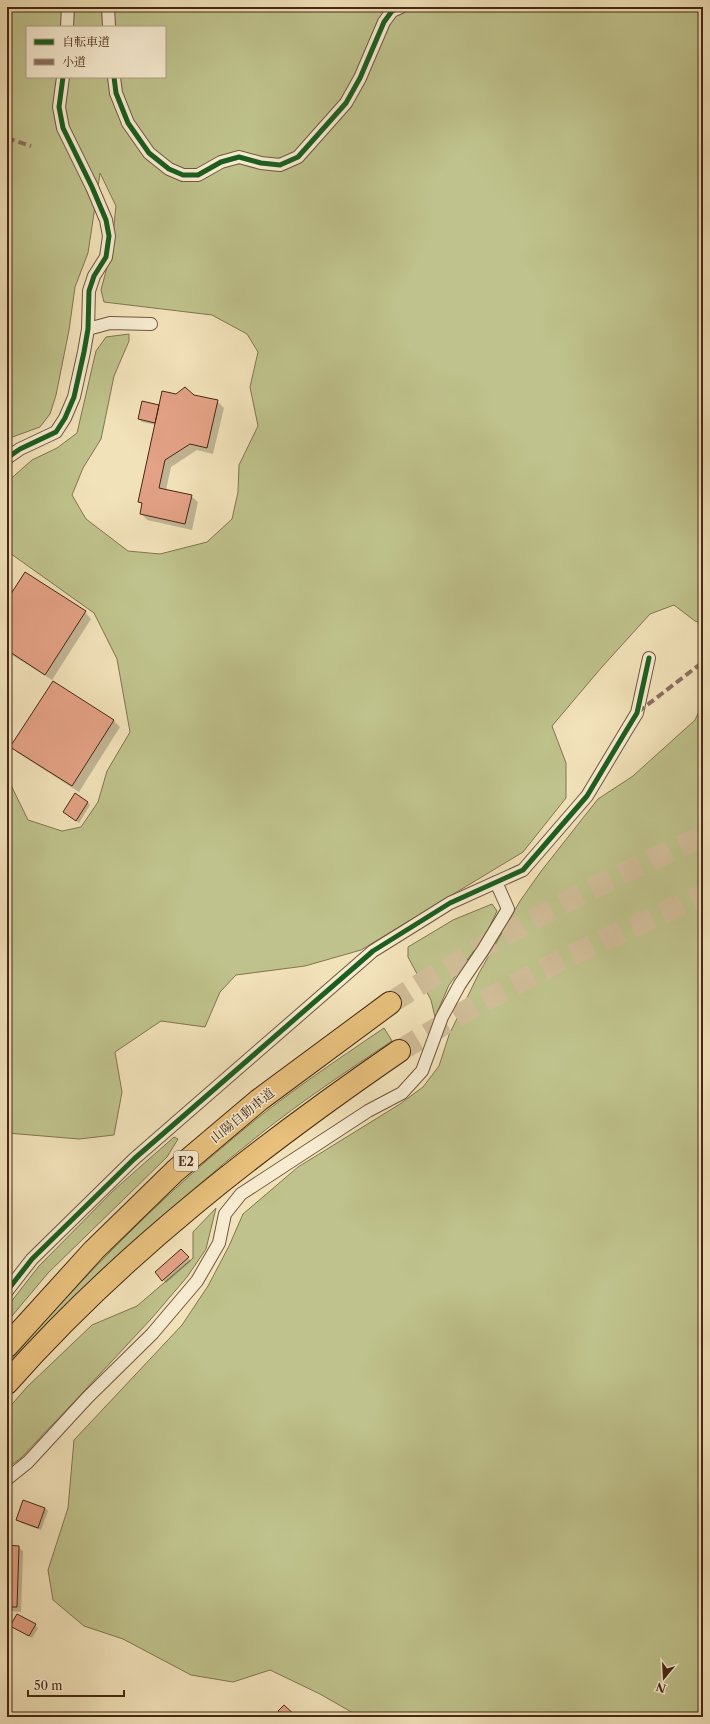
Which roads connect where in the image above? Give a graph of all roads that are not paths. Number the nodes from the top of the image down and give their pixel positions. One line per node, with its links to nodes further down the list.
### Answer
1 (68, 7): 4 (street)
2 (108, 7): 5 (street)
3 (401, 7): 7 (street)
4 (67, 26)
5 (109, 26)
6 (64, 78): 9 (street)
7 (114, 78)
8 (151, 324): 9 (street)
9 (88, 329): 10 (street)
10 (7, 458)
11 (649, 658): 12 (street)
12 (496, 882): 15 (street); 18 (street)
13 (390, 1003): 16 (highway, 山陽自動車道 / E2)
14 (400, 1051): 17 (highway)
15 (7, 1291)
16 (7, 1346)
17 (7, 1383)
18 (7, 1479)

